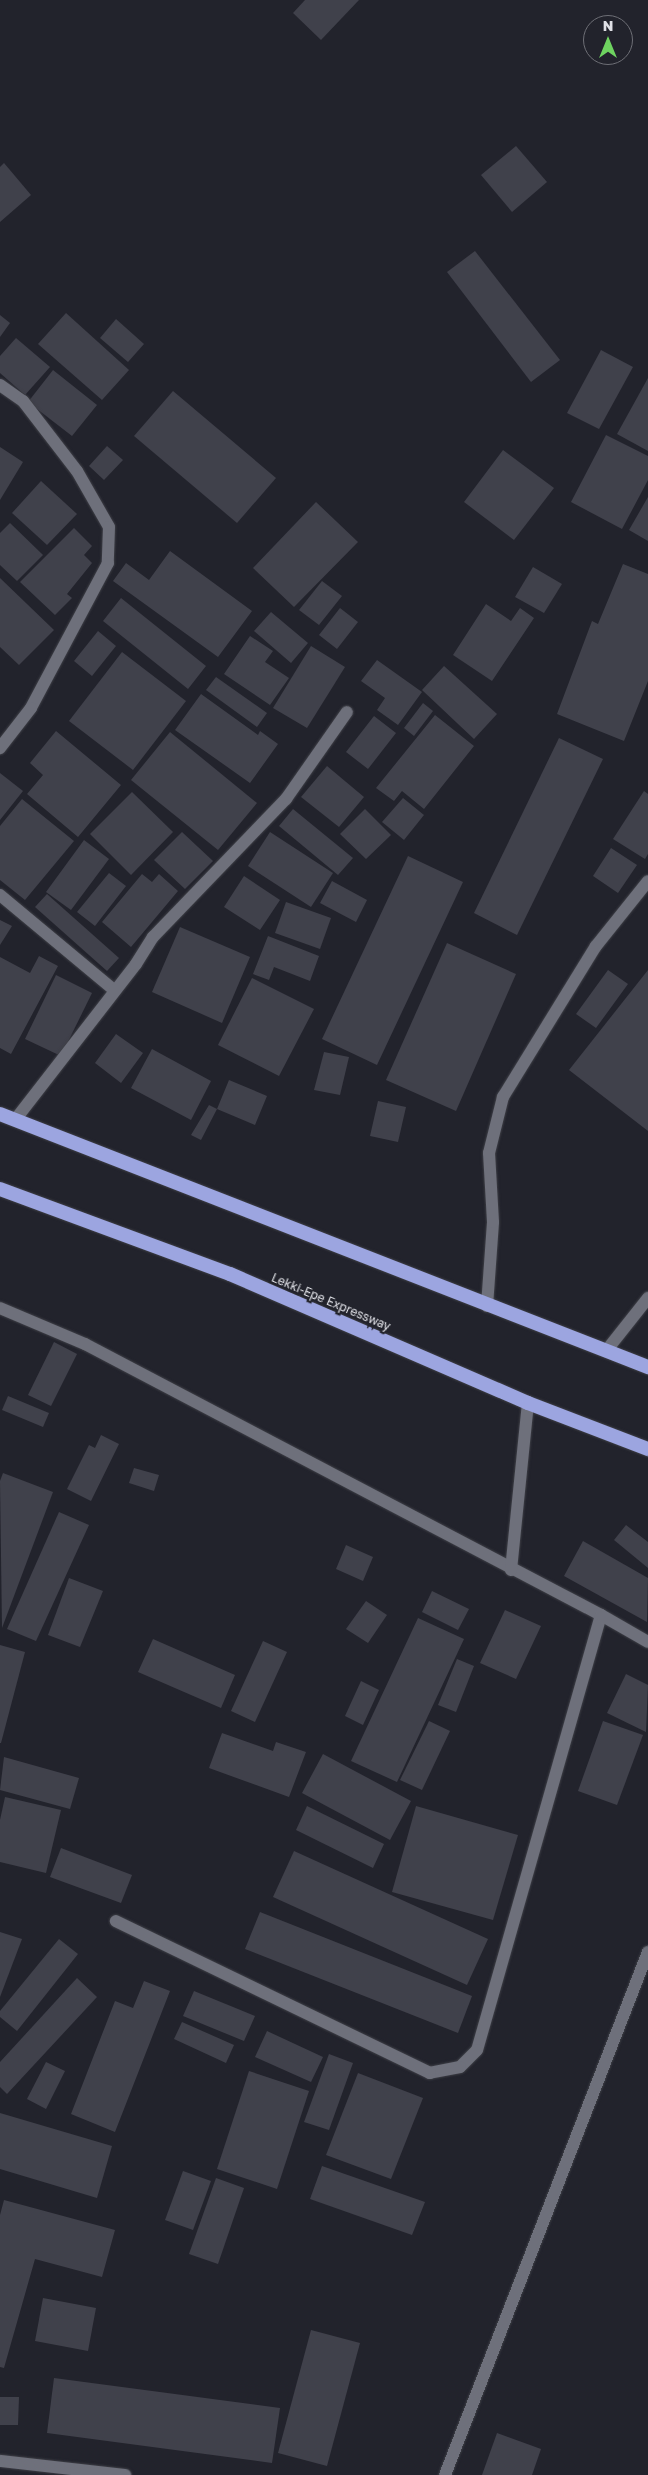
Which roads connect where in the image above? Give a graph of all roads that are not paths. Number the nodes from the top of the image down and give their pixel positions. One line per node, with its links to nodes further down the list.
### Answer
1 (0, 385): 3 (street)
2 (347, 712): 6 (street)
3 (0, 748)
4 (648, 881): 11 (street)
5 (0, 894): 6 (street)
6 (114, 990): 8 (street)
7 (0, 1114): 8 (highway)
8 (15, 1120): 11 (highway)
9 (0, 1190): 15 (highway, Lekki-Epe Expressway)
10 (648, 1298): 13 (street)
11 (487, 1306): 13 (highway)
12 (0, 1308): 17 (street)
13 (606, 1351): 14 (highway)
14 (648, 1367)
15 (528, 1403): 16 (highway, Lekki-Epe Expressway); 17 (street)
16 (648, 1448)
17 (511, 1570): 18 (street)
18 (601, 1615): 19 (street); 20 (street)
19 (648, 1642)
20 (116, 1922)
21 (648, 1952): 24 (street)
22 (0, 2461): 23 (street)
23 (126, 2475)
24 (445, 2475)

